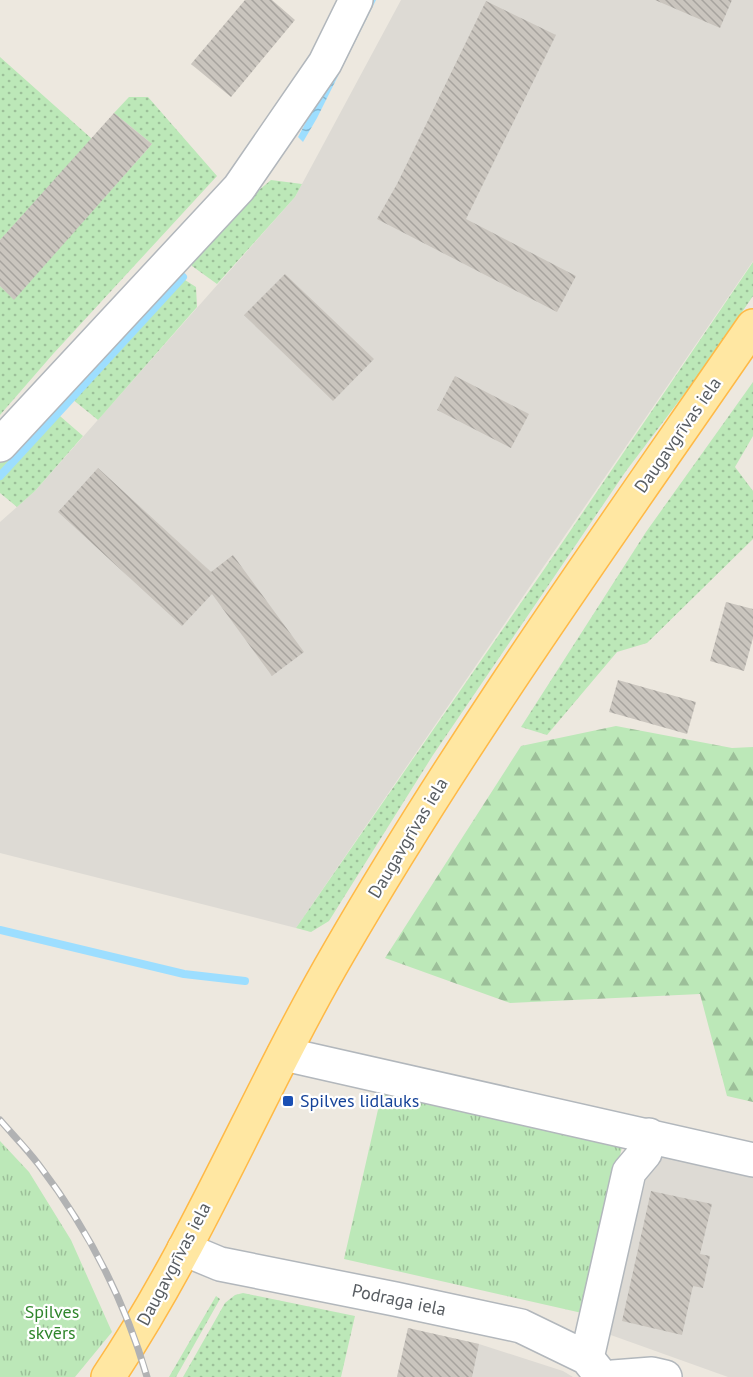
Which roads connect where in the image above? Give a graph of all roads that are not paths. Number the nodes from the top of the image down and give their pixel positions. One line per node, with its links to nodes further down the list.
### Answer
1 (356, 0): 3 (street)
2 (753, 326): 4 (main road, Daugavgrīvas iela)
3 (0, 445)
4 (284, 1054): 5 (street); 7 (main road, Daugavgrīvas iela)
5 (649, 1135): 6 (street); 8 (street)
6 (753, 1160)
7 (184, 1249): 8 (street, Podraga iela); 9 (main road, Daugavgrīvas iela)
8 (594, 1367)
9 (108, 1377)
10 (613, 1377): 11 (street)
11 (665, 1377)

